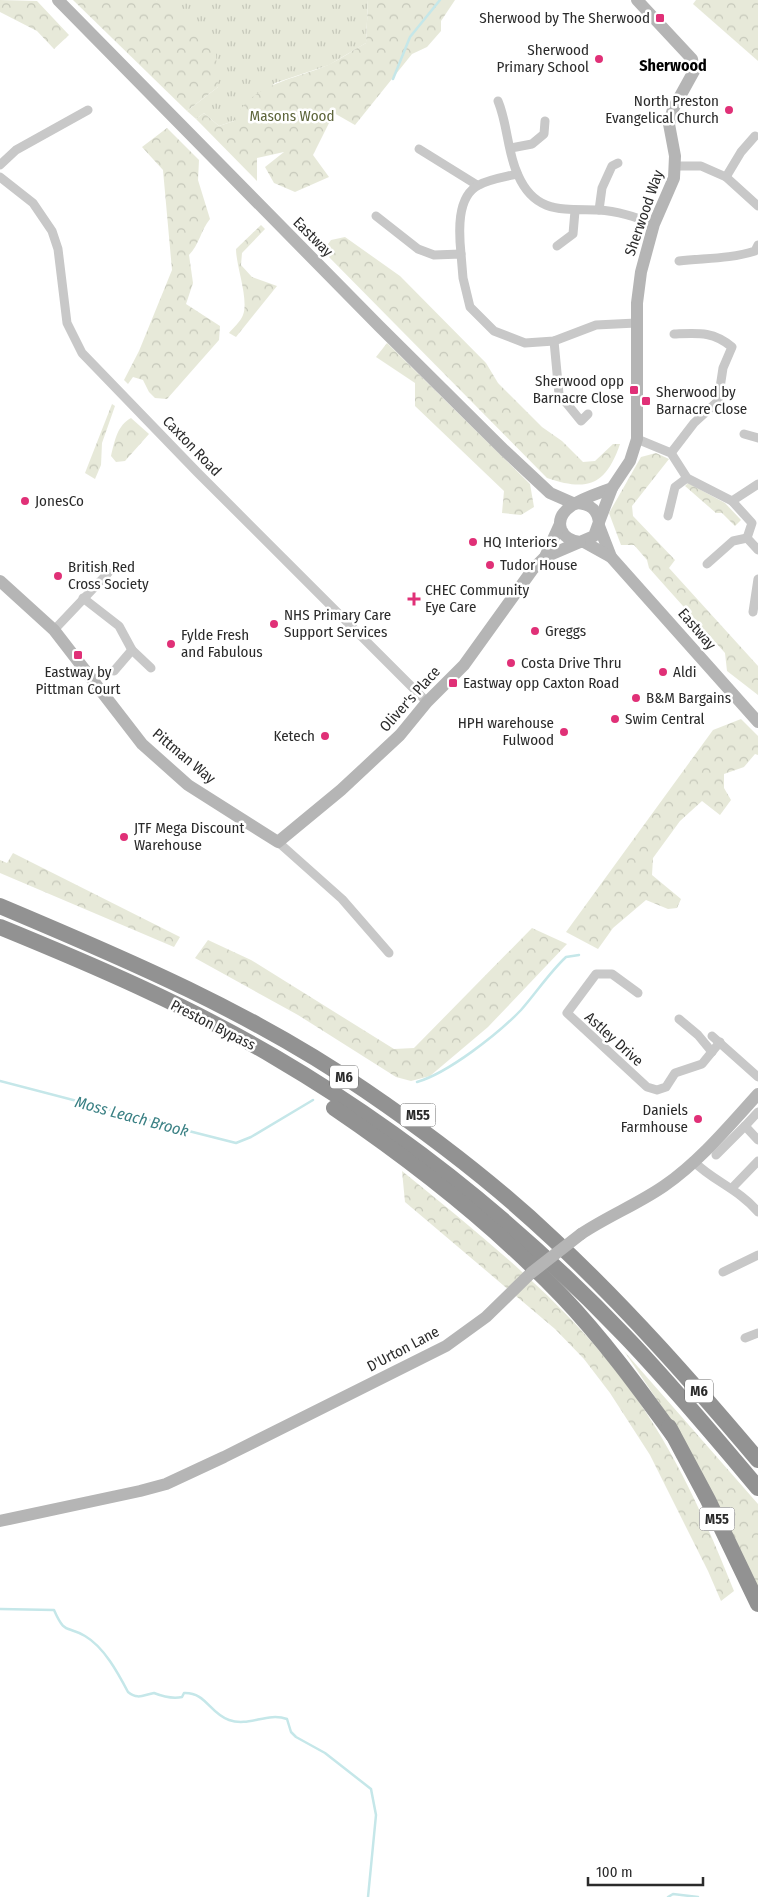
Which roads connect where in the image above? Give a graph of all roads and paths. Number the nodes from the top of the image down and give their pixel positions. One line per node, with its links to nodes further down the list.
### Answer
1 (58, 0): 36 (street, Eastway)
2 (637, 0): 11 (street, Sherwood Way)
3 (498, 102): 7 (street)
4 (88, 110): 10 (street)
5 (545, 121): 7 (street)
6 (755, 136): 14 (street)
7 (511, 148): 12 (street)
8 (419, 150): 15 (street)
9 (618, 163): 17 (street)
10 (0, 165)
11 (676, 166): 14 (street); 20 (street, Sherwood Way)
12 (517, 174): 15 (street); 18 (street)
13 (0, 177): 58 (street, Caxton Road)
14 (726, 177): 16 (street)
15 (477, 185): 23 (street)
16 (758, 206)
17 (599, 210): 18 (street); 20 (street)
18 (575, 211): 21 (street)
19 (376, 216): 23 (street)
20 (654, 224): 25 (street, Sherwood Way)
21 (557, 246)
22 (757, 250): 24 (street)
23 (461, 254): 27 (street)
24 (678, 261)
25 (636, 323): 27 (street); 31 (street, Sherwood Way)
26 (674, 334): 32 (street)
27 (554, 341): 28 (street)
28 (588, 414)
29 (744, 434): 30 (street)
30 (757, 435)
31 (637, 439): 32 (street); 35 (street, Sherwood Way)
32 (671, 454): 33 (street)
33 (687, 478): 37 (street); 39 (street)
34 (758, 484): 37 (street)
35 (612, 488): 38 (street); 42 (street, Sherwood Way)
36 (550, 493): 38 (street, Eastway); 40 (street, Eastway)
37 (732, 501): 41 (street)
38 (576, 503): 40 (street); 42 (street)
39 (668, 516)
40 (560, 522): 44 (street); 46 (street, Oliver's Place)
41 (755, 523): 43 (street)
42 (599, 524): 44 (street); 47 (street, Eastway)
43 (747, 538): 45 (street); 48 (street)
44 (582, 542): 46 (street, Oliver's Place); 47 (street, Eastway)
45 (758, 550)
46 (545, 557): 58 (street, Oliver's Place)
47 (612, 557): 59 (street, Eastway)
48 (707, 564)
49 (108, 573): 52 (street)
50 (758, 579): 53 (street)
51 (0, 581): 54 (street, Pittman Way)
52 (83, 598): 54 (street); 55 (street)
53 (753, 612)
54 (54, 630): 60 (street, Pittman Way)
55 (132, 650): 56 (street); 57 (street)
56 (151, 668)
57 (114, 671)
58 (427, 702): 60 (street, Oliver's Place)
59 (758, 722)
60 (278, 842): 64 (street, Pittman Way)
61 (0, 894): 85 (highway, M55)
62 (0, 906): 86 (highway, M6)
63 (0, 927): 65 (highway, Preston Bypass / M6)
64 (389, 953)
65 (134, 985): 74 (highway, Preston Bypass / M6); 84 (highway, M55)
66 (638, 993): 68 (street, Astley Drive)
67 (679, 1019): 68 (street)
68 (712, 1052): 69 (street, Astley Drive)
69 (758, 1077)
70 (758, 1094): 76 (street, D'Urton Lane)
71 (758, 1112): 72 (street)
72 (745, 1126): 73 (street); 75 (street)
73 (758, 1140)
74 (413, 1149): 84 (highway, M55); 87 (highway, M6)
75 (716, 1155)
76 (693, 1161): 78 (street); 88 (street, D'Urton Lane, bridge)
77 (758, 1161): 78 (street)
78 (732, 1188): 79 (street)
79 (758, 1212)
80 (758, 1256): 81 (street)
81 (723, 1272)
82 (758, 1333): 83 (street)
83 (745, 1338)
84 (674, 1435): 89 (highway, M55)
85 (758, 1443)
86 (758, 1460)
87 (758, 1488)
88 (0, 1521)
89 (758, 1604)

